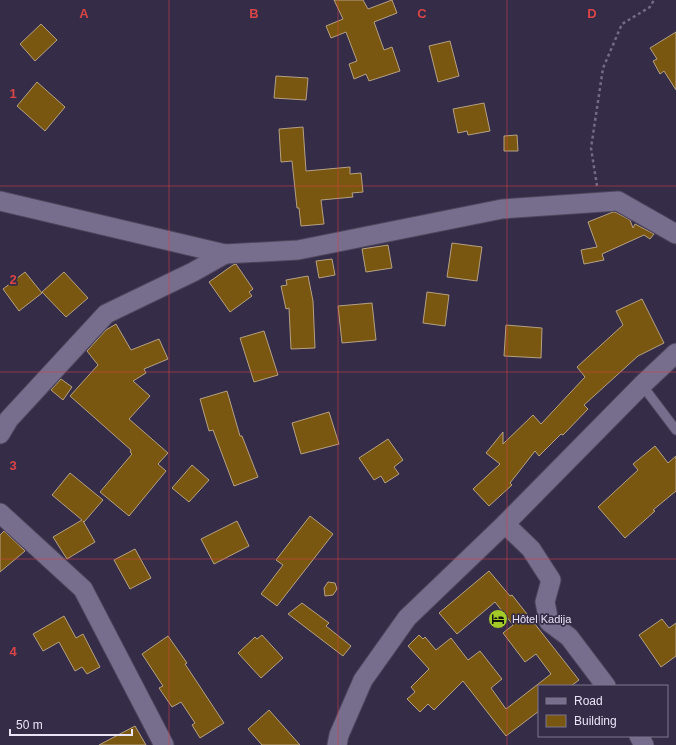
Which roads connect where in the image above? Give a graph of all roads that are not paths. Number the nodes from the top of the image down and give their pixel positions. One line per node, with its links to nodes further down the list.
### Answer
1 (0, 201): 3 (street)
2 (676, 234): 3 (street)
3 (225, 254): 7 (street)
4 (676, 353): 5 (street)
5 (642, 385): 6 (lane); 9 (street)
6 (676, 430)
7 (0, 434)
8 (0, 513): 11 (street)
9 (505, 524): 10 (street); 12 (street)
10 (605, 685)
11 (164, 745)
12 (337, 745)

